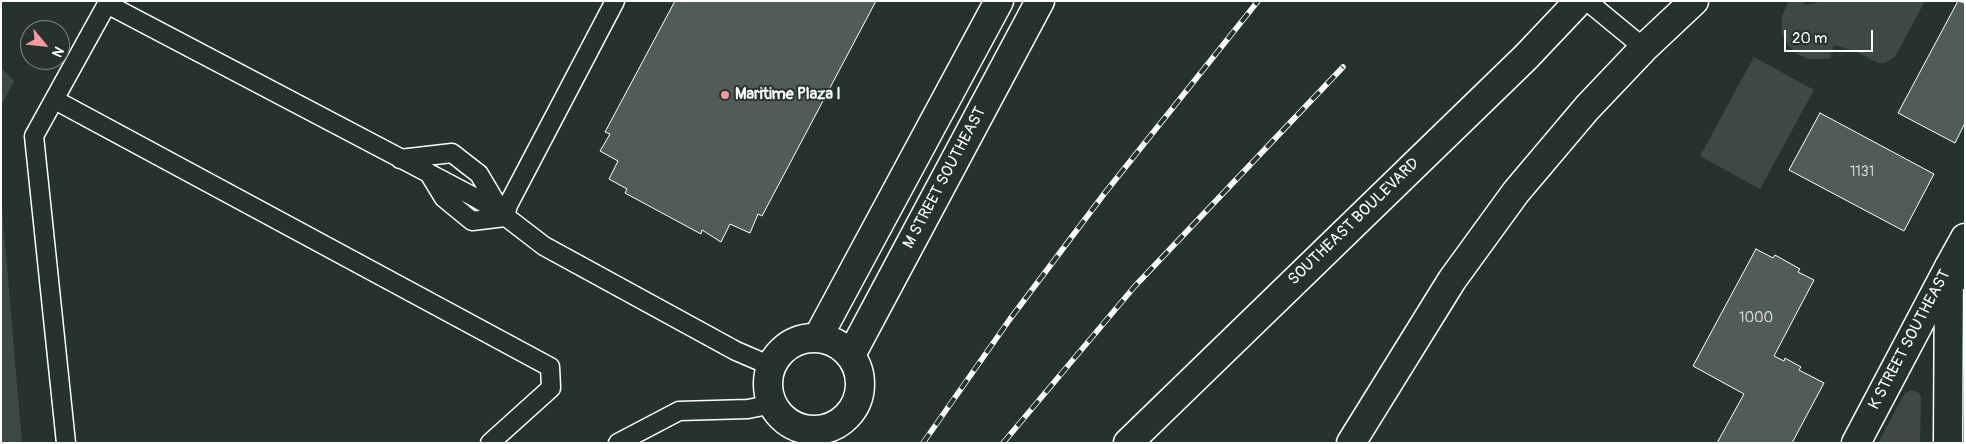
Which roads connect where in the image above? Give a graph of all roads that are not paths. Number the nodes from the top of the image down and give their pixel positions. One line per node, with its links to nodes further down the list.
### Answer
1 (615, 1): 10 (lane)
2 (999, 1): 13 (street)
3 (1040, 1): 14 (street, M STREET SOUTHEAST)
4 (1579, 1): 21 (street, SOUTHEAST BOULEVARD)
5 (1587, 1): 7 (lane)
6 (1694, 1): 7 (street)
7 (1644, 48): 22 (street)
8 (55, 100): 9 (lane); 18 (lane); 19 (lane)
9 (400, 159): 10 (lane); 10 (lane)
10 (505, 217): 15 (lane)
11 (1965, 238): 12 (street, K STREET SOUTHEAST)
12 (1957, 271): 23 (street, K STREET SOUTHEAST); 24 (street)
13 (818, 337): 14 (street); 15 (street)
14 (851, 355): 17 (street)
15 (772, 366): 16 (street)
16 (773, 404): 17 (street); 20 (lane)
17 (787, 433)
18 (66, 443)
19 (490, 443)
20 (618, 443)
21 (1128, 443)
22 (1351, 443)
23 (1856, 443)
24 (1948, 443)

